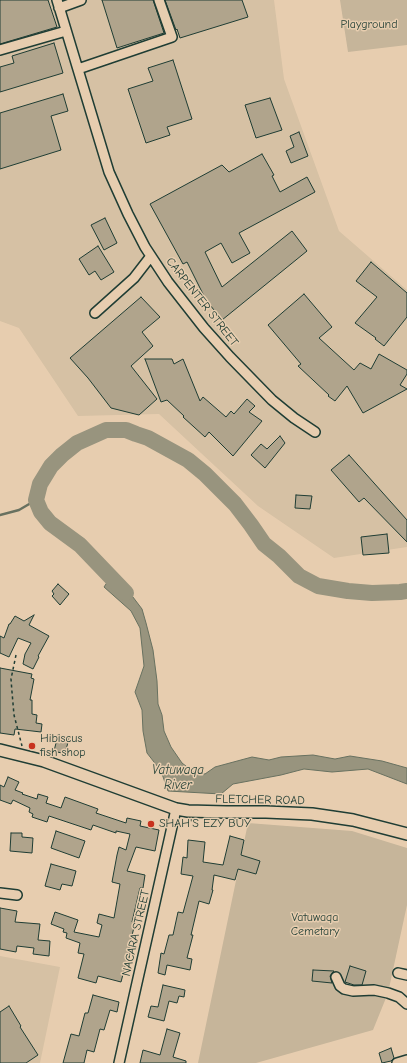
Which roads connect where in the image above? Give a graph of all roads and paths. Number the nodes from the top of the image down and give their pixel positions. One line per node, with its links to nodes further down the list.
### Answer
1 (81, 0): 3 (street)
2 (159, 0): 6 (street)
3 (58, 4): 4 (street, CARPENTER STREET)
4 (66, 31): 5 (street); 6 (street, CARPENTER STREET)
5 (0, 50)
6 (78, 69): 7 (street, CARPENTER STREET)
7 (151, 256): 8 (street); 9 (street, CARPENTER STREET)
8 (94, 313)
9 (315, 432)
10 (16, 655): 12 (path)
11 (0, 750): 12 (main road, FLETCHER ROAD)
12 (24, 756): 13 (main road, FLETCHER ROAD)
13 (176, 809): 14 (main road, FLETCHER ROAD); 22 (street, NACARA STREET)
14 (407, 834)
15 (0, 893): 16 (street)
16 (17, 895)
17 (398, 972): 18 (street)
18 (407, 975)
19 (336, 977): 20 (street)
20 (407, 1004)
21 (407, 1060): 23 (street)
22 (119, 1063)
23 (397, 1063)

